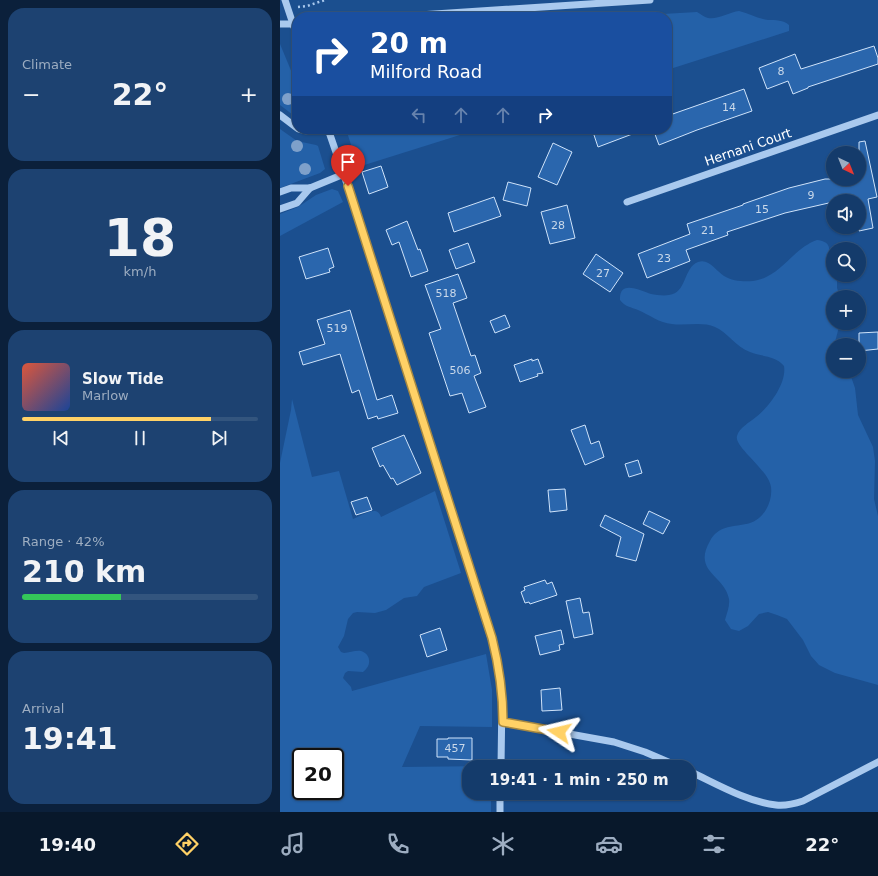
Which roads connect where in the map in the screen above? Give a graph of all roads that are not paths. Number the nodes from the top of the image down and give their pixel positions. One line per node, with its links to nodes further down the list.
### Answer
1 (285, 0): 4 (street)
2 (650, 0): 3 (street)
3 (466, 12)
4 (292, 18)
5 (280, 24): 6 (street)
6 (292, 24)
7 (280, 115): 9 (street)
8 (878, 115): 14 (street, Hernani Court)
9 (292, 124)
10 (330, 134): 11 (street)
11 (344, 174): 12 (street); 16 (street)
12 (310, 188): 13 (street); 15 (street)
13 (280, 192)
14 (627, 202)
15 (280, 209)
16 (503, 722): 17 (street); 18 (street)
17 (501, 760)
18 (664, 760)
19 (878, 762): 20 (street)
20 (696, 774)
21 (500, 800): 22 (street)
22 (500, 812)

